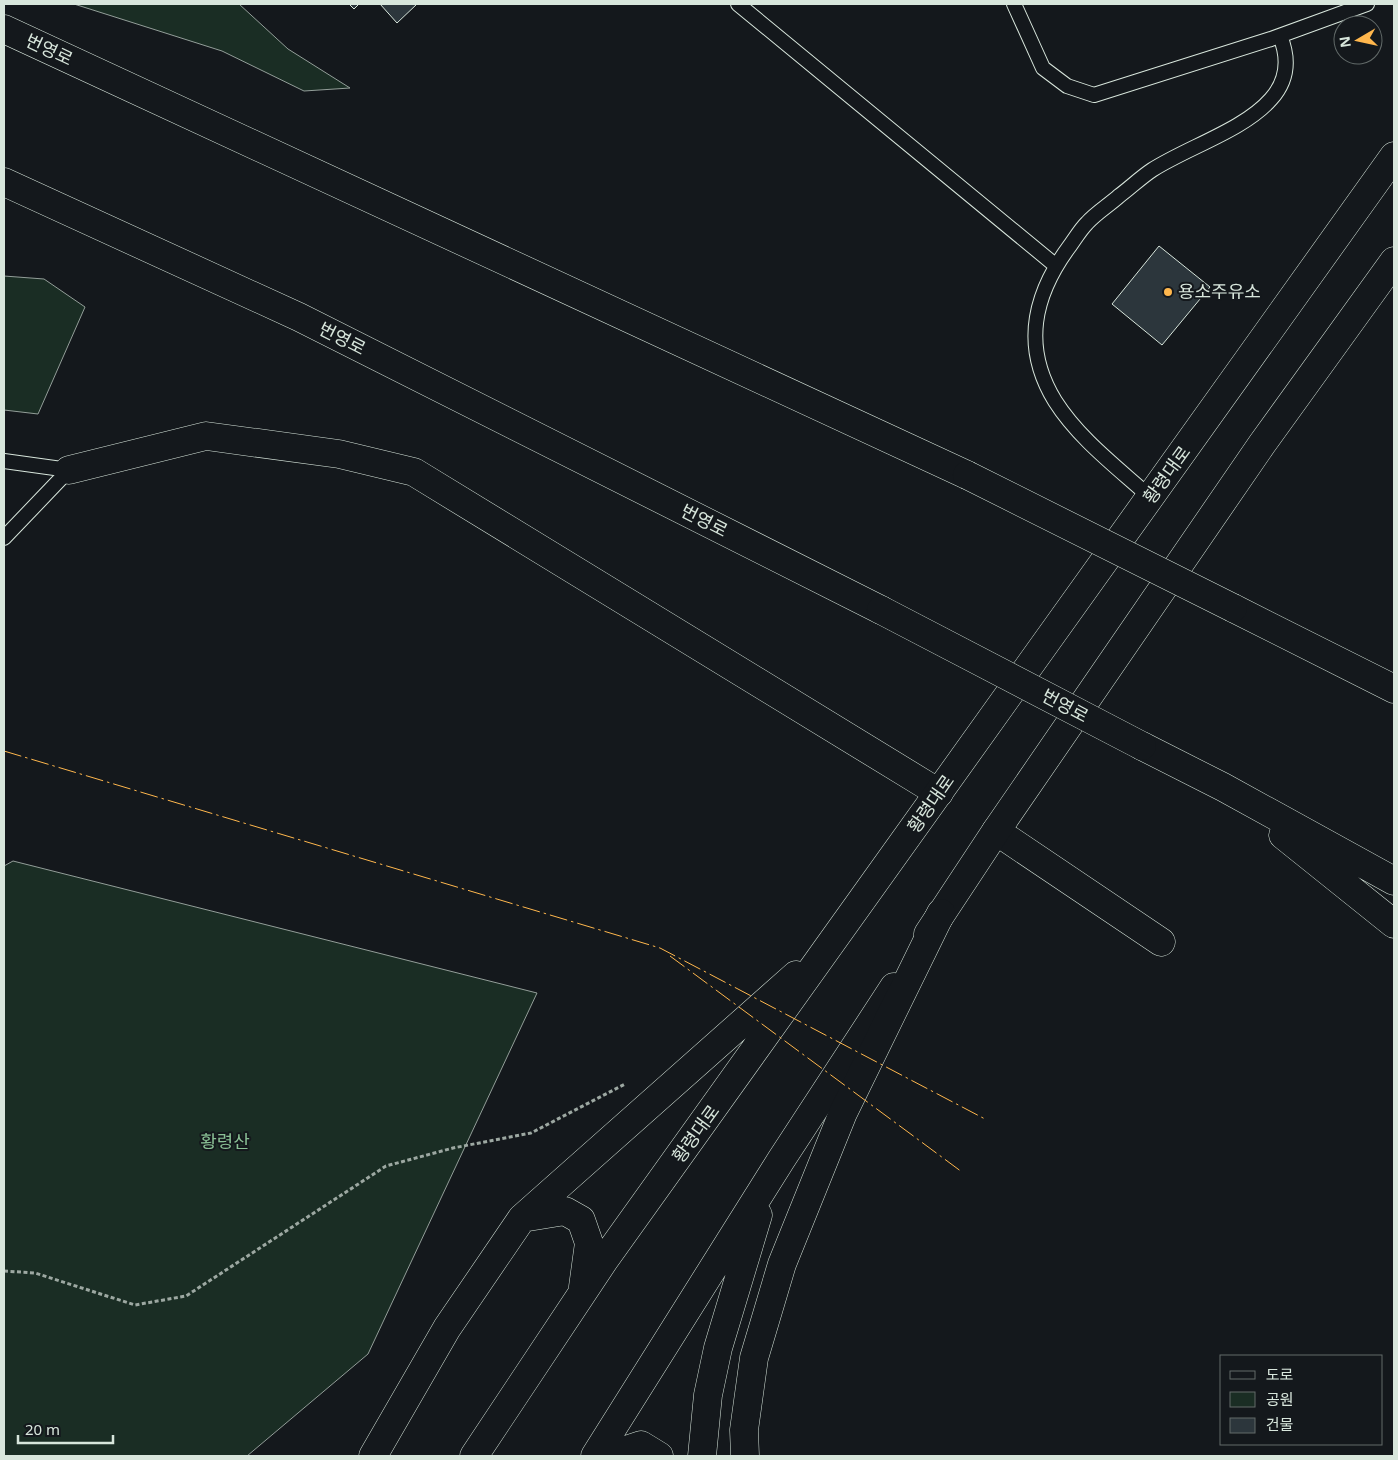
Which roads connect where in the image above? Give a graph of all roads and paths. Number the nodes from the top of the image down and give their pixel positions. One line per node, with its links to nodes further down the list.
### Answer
1 (738, 4): 10 (lane)
2 (1014, 4): 6 (lane)
3 (1367, 4): 4 (lane)
4 (1339, 9): 6 (lane)
5 (4, 29): 15 (main road, 번영로, bridge)
6 (1280, 36): 10 (lane)
7 (1394, 156): 13 (main road, 황령대로)
8 (4, 182): 16 (main road, 번영로, bridge)
9 (1394, 261): 18 (main road)
10 (1055, 265): 13 (lane)
11 (4, 461): 12 (lane)
12 (69, 470): 14 (lane); 17 (main road)
13 (1151, 498): 17 (main road, 황령대로)
14 (4, 538)
15 (1394, 689)
16 (1223, 787): 19 (main road, 번영로); 21 (main road)
17 (939, 792): 22 (main road, 황령대로)
18 (996, 831): 20 (main road); 23 (main road)
19 (1394, 881)
20 (941, 913): 25 (main road); 35 (main road)
21 (1394, 924)
22 (833, 942): 26 (main road); 28 (main road, 황령대로)
23 (1161, 942)
24 (630, 1081): 27 (path)
25 (781, 1160): 31 (main road); 34 (main road)
26 (522, 1218): 28 (main road); 29 (main road)
27 (4, 1271)
28 (583, 1293): 30 (main road, 황령대로)
29 (373, 1456)
30 (474, 1456)
31 (595, 1456)
32 (608, 1456): 33 (main road)
33 (660, 1456)
34 (702, 1456)
35 (745, 1456)

